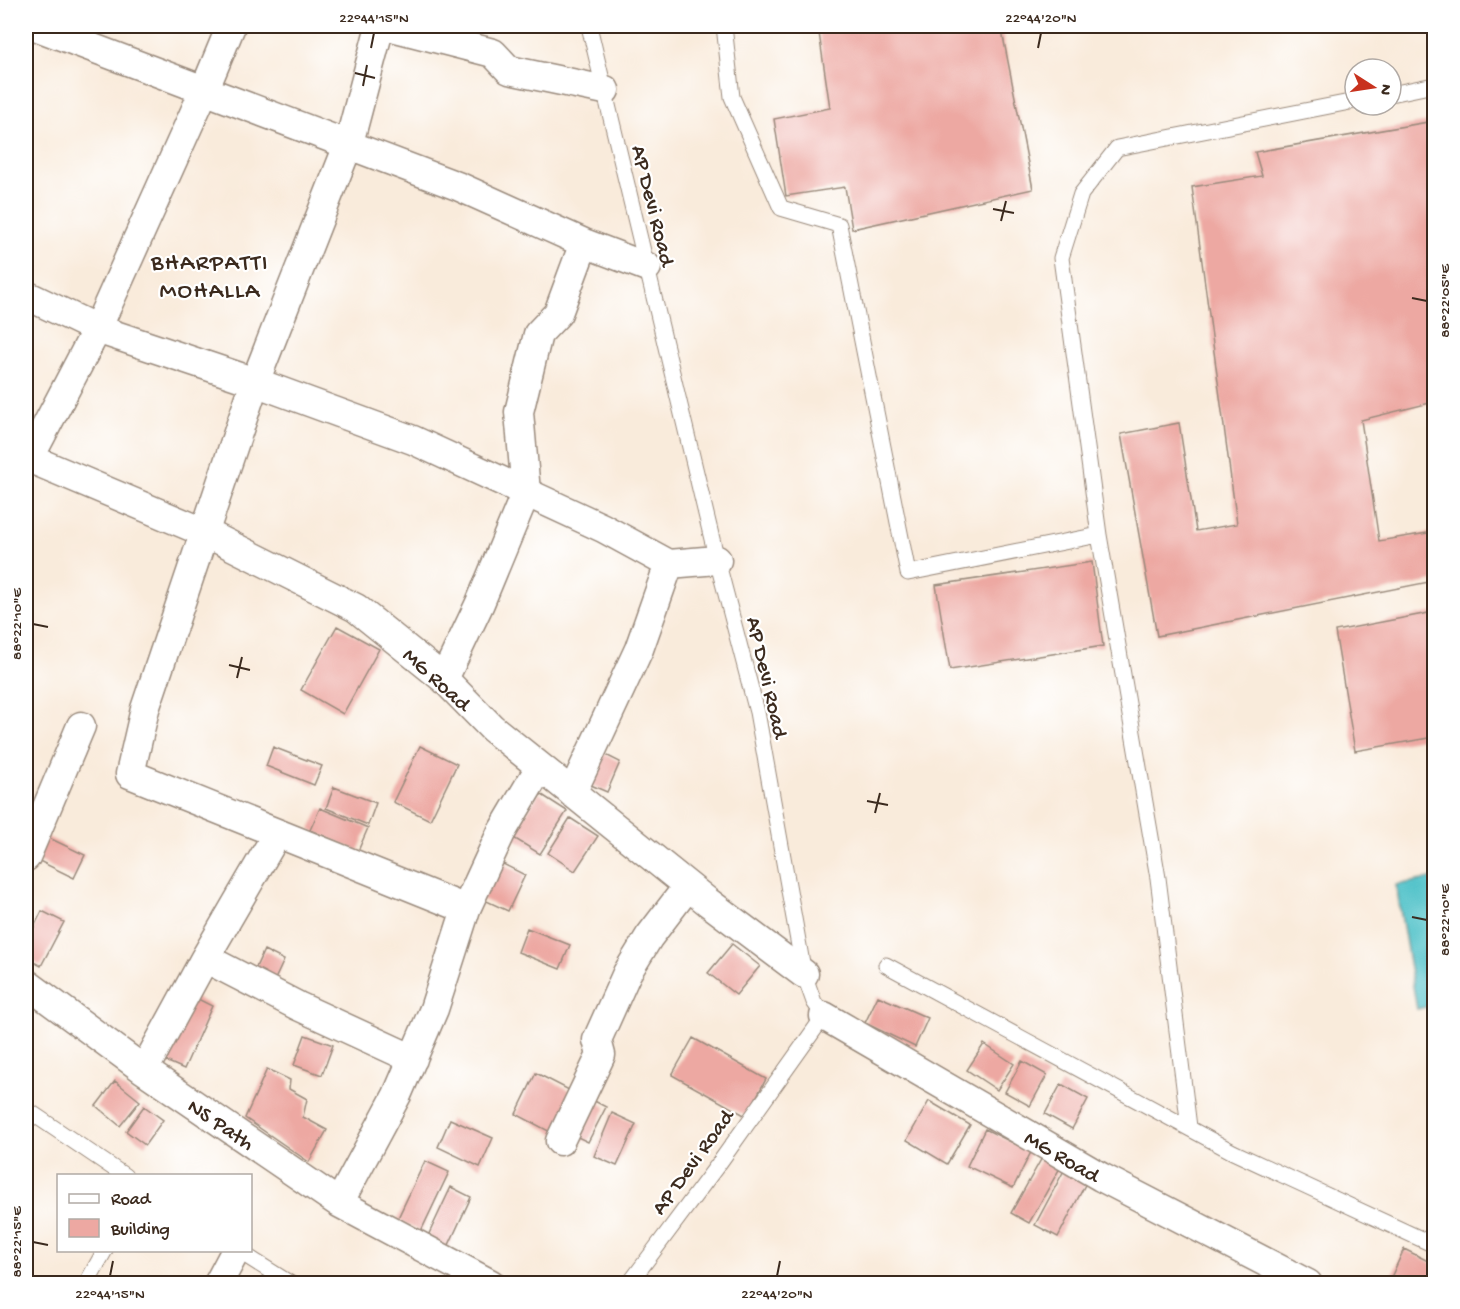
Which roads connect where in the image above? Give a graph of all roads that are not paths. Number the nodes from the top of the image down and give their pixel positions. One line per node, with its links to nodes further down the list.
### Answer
1 (35, 26): 9 (street)
2 (231, 26): 9 (street)
3 (380, 26): 12 (street)
4 (388, 26): 8 (street)
5 (589, 26): 8 (lane, AP Devi Road)
6 (724, 26): 21 (lane)
7 (1434, 85): 10 (lane)
8 (605, 90): 14 (lane, AP Devi Road)
9 (204, 91): 12 (street); 16 (street)
10 (1403, 91)
11 (1343, 102): 21 (lane)
12 (349, 143): 13 (street); 17 (street)
13 (584, 243): 14 (street); 19 (street)
14 (647, 267): 22 (lane, AP Devi Road)
15 (26, 295): 16 (street)
16 (97, 329): 17 (street); 18 (street)
17 (255, 382): 19 (street); 20 (street)
18 (27, 458): 20 (street, MG Road)
19 (526, 492): 23 (street); 24 (street)
20 (206, 533): 24 (street, MG Road); 28 (street)
21 (1099, 536): 40 (lane)
22 (717, 560): 23 (street); 34 (lane, AP Devi Road)
23 (669, 564): 27 (street)
24 (444, 679): 26 (street, MG Road)
25 (81, 726): 29 (street)
26 (540, 767): 27 (street, MG Road); 31 (street)
27 (572, 793): 30 (street, MG Road)
28 (277, 834): 31 (street); 32 (street)
29 (26, 857)
30 (688, 886): 34 (street, MG Road); 41 (street)
31 (466, 909): 37 (street)
32 (205, 958): 37 (street); 38 (street)
33 (886, 965): 40 (lane)
34 (804, 974): 36 (lane, AP Devi Road)
35 (26, 983): 38 (street, NS Path)
36 (824, 1016): 52 (lane, AP Devi Road); 53 (street, MG Road)
37 (413, 1059): 43 (street)
38 (144, 1070): 43 (street, NS Path)
39 (26, 1109): 42 (lane)
40 (1189, 1127): 44 (lane)
41 (560, 1141)
42 (122, 1174)
43 (339, 1203): 51 (street, NS Path)
44 (1434, 1245)
45 (104, 1252): 48 (lane)
46 (236, 1252): 49 (street)
47 (239, 1252): 50 (lane)
48 (86, 1284)
49 (218, 1284)
50 (291, 1284)
51 (491, 1284)
52 (629, 1284)
53 (1308, 1284)

